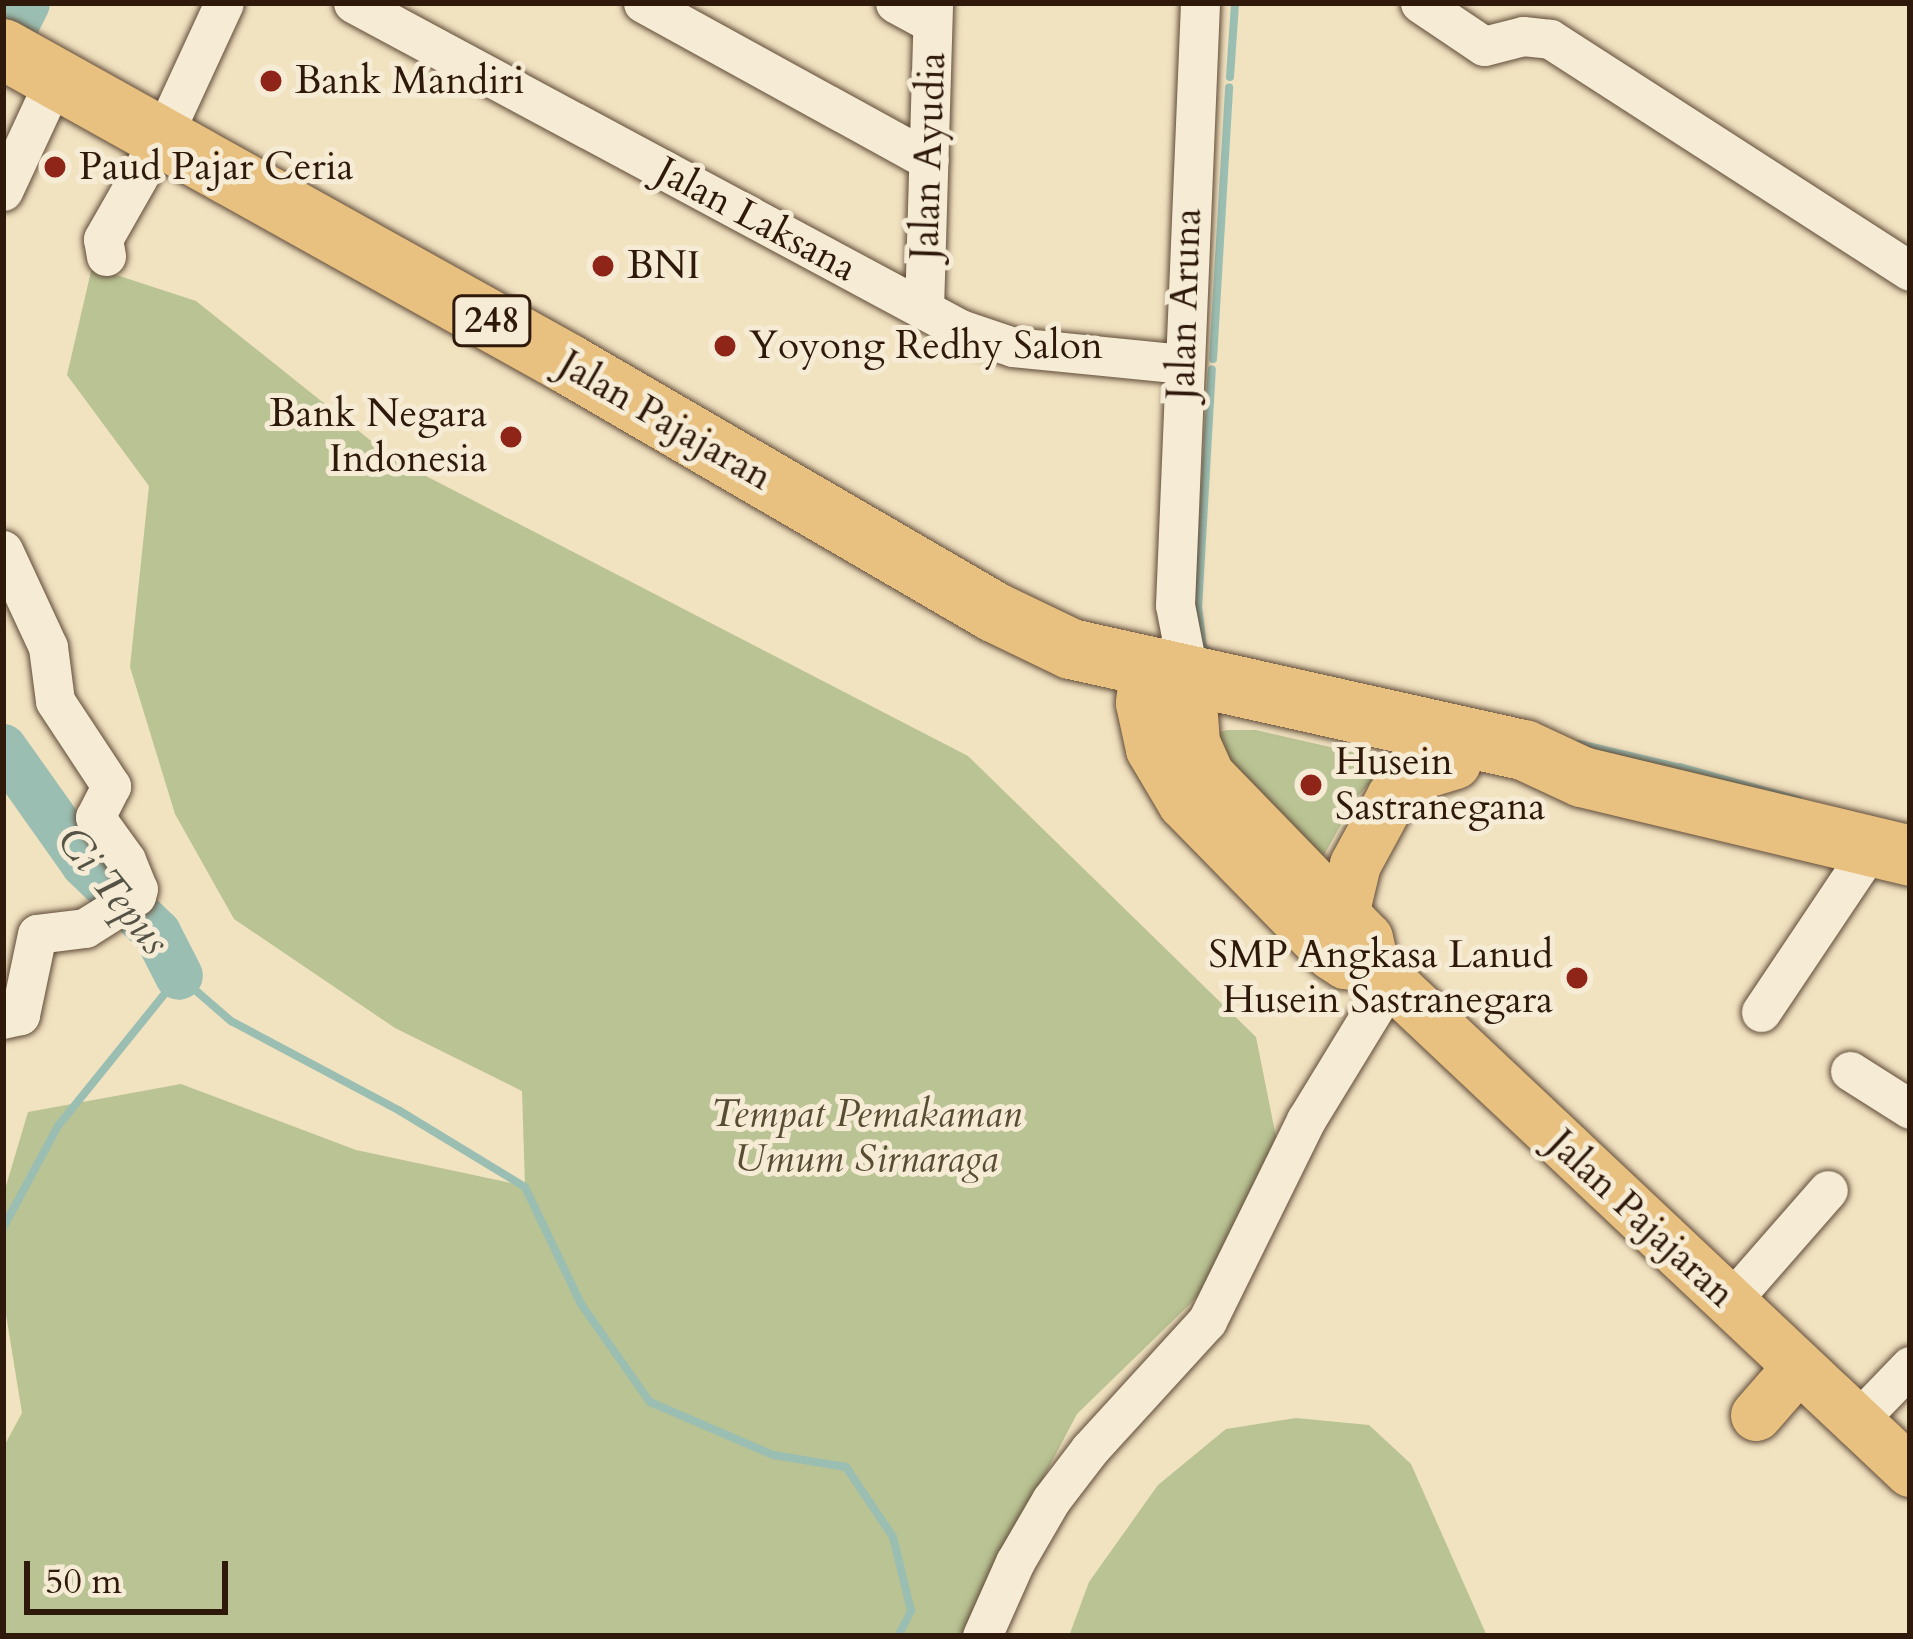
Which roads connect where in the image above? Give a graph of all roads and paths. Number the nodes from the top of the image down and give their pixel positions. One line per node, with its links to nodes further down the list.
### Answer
1 (224, 3): 9 (street)
2 (353, 3): 14 (street, Jalan Laksana)
3 (644, 3): 10 (street)
4 (895, 3): 7 (street)
5 (1200, 3): 15 (street, Jalan Aruna)
6 (1420, 3): 13 (street)
7 (932, 13): 10 (street, Jalan Ayudia)
8 (15, 72): 9 (highway, Jalan Pajajaran / 248); 11 (street)
9 (155, 149): 12 (street); 17 (highway, Jalan Pajajaran / 248)
10 (928, 160): 14 (street, Jalan Ayudia)
11 (3, 191)
12 (106, 256)
13 (1910, 271)
14 (924, 309): 15 (street, Jalan Laksana)
15 (1182, 364): 17 (street, Jalan Aruna)
16 (3, 550): 24 (street)
17 (1165, 686): 18 (highway); 19 (highway); 21 (main road, Jalan Pajajaran); 22 (main road, Jalan Pajajaran)
18 (1455, 763): 19 (highway); 21 (main road)
19 (1582, 777): 20 (highway)
20 (1891, 851): 23 (street)
21 (1343, 914): 22 (main road, Jalan Pajajaran)
22 (1382, 973): 28 (main road, Jalan Pajajaran); 34 (street)
23 (1761, 1012)
24 (3, 1019)
25 (1850, 1071): 26 (street)
26 (1910, 1109)
27 (1828, 1190): 28 (street)
28 (1729, 1303): 30 (main road, Jalan Pajajaran)
29 (1910, 1366): 32 (street)
30 (1797, 1368): 31 (main road); 32 (main road, Jalan Pajajaran)
31 (1756, 1415)
32 (1856, 1422): 33 (main road, Jalan Pajajaran)
33 (1910, 1471)
34 (982, 1636)

